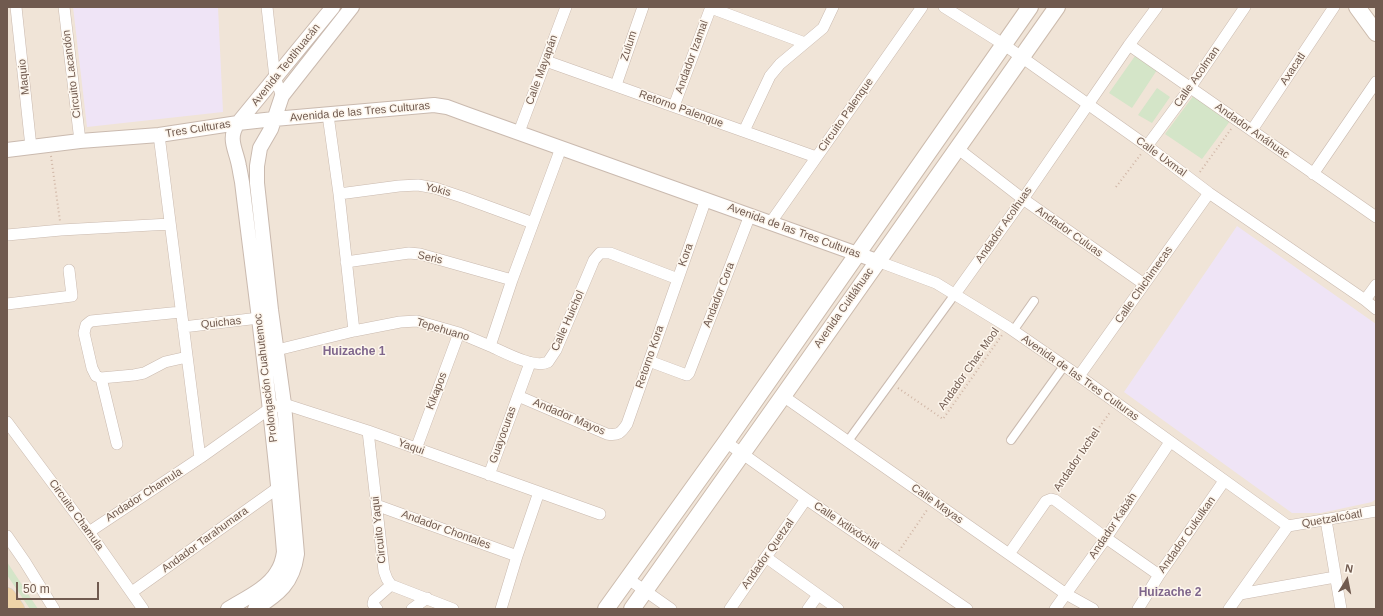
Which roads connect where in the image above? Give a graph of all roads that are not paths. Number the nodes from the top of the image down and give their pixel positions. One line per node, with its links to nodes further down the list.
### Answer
1 (16, 7): 18 (street); 41 (street, Maquio)
2 (64, 7): 39 (street, Circuito Lacandón)
3 (267, 7): 25 (street)
4 (333, 7): 25 (street, Avenida Teotihuacán)
5 (352, 7): 29 (street, Avenida Teotihuacán)
6 (566, 7): 24 (street, Calle Mayapán)
7 (643, 7): 27 (street, Zulum)
8 (711, 7): 20 (street); 31 (street, Andador Izamal)
9 (833, 7): 20 (street)
10 (922, 7): 45 (street, Circuito Palenque)
11 (944, 7): 21 (street, Calle Uxmal)
12 (1030, 7): 21 (main road, Avenida Cuitláhuac)
13 (1057, 7): 23 (main road, Avenida Cuitláhuac)
14 (1157, 7): 22 (street, Andador Acolhuas)
15 (1245, 7): 28 (street, Calle Acolman)
16 (1334, 7): 35 (street, Axacatl)
17 (1357, 7): 19 (main road)
18 (7, 8)
19 (1376, 33)
20 (805, 43): 36 (street)
21 (1003, 44): 23 (street, Calle Uxmal); 58 (main road, Avenida Cuitláhuac)
22 (1129, 45): 28 (street, Andador Anáhuac); 30 (street, Andador Acolhuas)
23 (1021, 57): 30 (street, Calle Uxmal); 43 (main road, Avenida Cuitláhuac)
24 (546, 60): 27 (street, Retorno Palenque); 37 (street, Calle Mayapán)
25 (275, 78): 29 (street); 34 (street, Avenida Teotihuacán)
26 (1376, 82): 46 (street)
27 (616, 85): 31 (street, Retorno Palenque)
28 (1190, 88): 35 (street, Andador Anáhuac); 40 (street, Calle Acolman)
29 (282, 96): 33 (street, Avenida Teotihuacán)
30 (1088, 105): 40 (street, Calle Uxmal); 50 (street, Andador Acolhuas)
31 (674, 106): 36 (street, Retorno Palenque)
32 (328, 115): 33 (street, Avenida de las Tres Culturas); 37 (street, Avenida de las Tres Culturas); 48 (street)
33 (274, 119): 34 (street, Avenida de las Tres Culturas); 78 (street, Prolongación Cuahutemoc)
34 (238, 123): 38 (street, Tres Culturas); 72 (street, Prolongación Cuahutemoc)
35 (1252, 130): 46 (street, Andador Anáhuac)
36 (744, 131): 45 (street, Retorno Palenque)
37 (519, 132): 42 (street, Avenida de las Tres Culturas)
38 (159, 135): 39 (street); 55 (street)
39 (80, 141): 41 (street)
40 (1147, 146): 47 (street, Calle Uxmal)
41 (31, 147): 44 (street)
42 (561, 148): 49 (street, Avenida de las Tres Culturas); 54 (street)
43 (957, 148): 50 (street, Andador Culuas); 59 (main road, Avenida Cuitláhuac)
44 (7, 150)
45 (816, 157): 53 (street, Circuito Palenque)
46 (1313, 174): 51 (street, Andador Anáhuac)
47 (1209, 193): 64 (street, Calle Chichimecas); 67 (street, Calle Uxmal)
48 (339, 194): 54 (street, Yokis); 60 (street)
49 (706, 199): 52 (street, Avenida de las Tres Culturas); 62 (street, Kora)
50 (1023, 199): 64 (street, Andador Culuas); 66 (street, Andador Acolhuas)
51 (1375, 214)
52 (750, 215): 53 (street, Avenida de las Tres Culturas); 80 (street, Andador Cora)
53 (771, 222): 58 (street, Avenida de las Tres Culturas)
54 (534, 223): 63 (street)
55 (170, 224): 56 (street); 71 (street)
56 (7, 235)
57 (600, 253): 62 (street, Kora); 81 (street, Calle Huichol)
58 (857, 255): 59 (street, Avenida de las Tres Culturas); 94 (main road, Avenida Cuitláhuac)
59 (877, 261): 66 (street, Avenida de las Tres Culturas); 86 (main road, Avenida Cuitláhuac)
60 (346, 262): 63 (street, Seris); 75 (street)
61 (69, 270): 69 (street)
62 (678, 279): 80 (street, Retorno Kora)
63 (512, 280): 77 (street)
64 (1144, 284): 83 (street, Calle Chichimecas)
65 (1376, 285): 67 (street)
66 (955, 294): 74 (street, Avenida de las Tres Culturas); 93 (street, Andador Acolhuas)
67 (1365, 300): 70 (street, Calle Uxmal)
68 (1034, 301): 74 (street)
69 (7, 304)
70 (1376, 309)
71 (181, 312): 73 (street); 84 (street)
72 (259, 318): 73 (street, Quichas); 88 (street, Prolongación Cuahutemoc)
73 (183, 327): 79 (street)
74 (1010, 329): 82 (street, Avenida de las Tres Culturas)
75 (354, 332): 76 (street, Tepehuano); 78 (street, Tepehuano)
76 (459, 333): 77 (street, Tepehuano); 97 (street, Kikapos)
77 (490, 346): 81 (street, Tepehuano)
78 (277, 350): 87 (street, Prolongación Cuahutemoc)
79 (187, 357): 84 (street); 99 (street)
80 (649, 361): 91 (street, Retorno Kora)
81 (530, 363): 85 (street)
82 (1064, 366): 83 (street, Avenida de las Tres Culturas); 92 (street)
83 (1079, 376): 95 (street, Avenida de las Tres Culturas)
84 (99, 377): 96 (street)
85 (518, 396): 91 (street, Andador Mayos); 100 (street, Guayocuras)
86 (783, 396): 93 (street, Calle Mayas); 98 (main road, Avenida Cuitláhuac)
87 (284, 404): 88 (street, Andador Chamula); 90 (street, Yaqui); 131 (street, Prolongación Cuahutemoc)
88 (269, 409): 99 (street, Andador Chamula); 102 (street, Prolongación Cuahutemoc)
89 (7, 422): 110 (street, Circuito Chamula)
90 (368, 431): 97 (street, Yaqui); 105 (street, Circuito Yaqui)
91 (620, 434)
92 (1011, 440)
93 (848, 441): 113 (street, Calle Mayas)
94 (726, 442): 98 (street, Calle Ixtlixóchitl); 118 (main road, Avenida Cuitláhuac)
95 (1170, 442): 101 (street, Avenida de las Tres Culturas); 112 (street, Andador Kabáh)
96 (117, 444)
97 (416, 449): 100 (street, Yaqui)
98 (743, 453): 104 (street, Calle Ixtlixóchitl); 120 (main road, Avenida Cuitláhuac)
99 (200, 458): 110 (street, Andador Chamula)
100 (489, 475): 103 (street, Yaqui)
101 (1224, 481): 109 (street, Avenida de las Tres Culturas); 116 (street, Andador Cukulkan)
102 (279, 487): 121 (street, Andador Tarahumara); 130 (street, Prolongación Cuahutemoc)
103 (539, 492): 107 (street); 114 (street)
104 (806, 499): 115 (street, Andador Quetzal); 142 (street, Calle Ixtlixóchitl)
105 (376, 505): 114 (street, Andador Chontales); 119 (street, Circuito Yaqui)
106 (1376, 511): 108 (street, Quetzalcóatl)
107 (600, 514)
108 (1326, 520): 109 (street, Quetzalcóatl); 117 (street)
109 (1288, 526): 123 (street)
110 (89, 532): 121 (street, Circuito Chamula)
111 (7, 536): 128 (street)
112 (1106, 538): 113 (street, Andador Ixchel); 116 (street); 122 (street, Andador Kabáh)
113 (1009, 554): 122 (street, Calle Mayas)
114 (517, 556): 135 (street)
115 (766, 558): 124 (street); 139 (street, Andador Quetzal)
116 (1159, 575): 145 (street, Andador Cukulkan)
117 (1335, 577): 123 (street); 147 (street)
118 (627, 578): 120 (street); 136 (main road, Avenida Cuitláhuac)
119 (391, 584): 126 (street); 132 (street)
120 (644, 590): 137 (main road, Avenida Cuitláhuac); 138 (street)
121 (132, 592): 129 (street, Circuito Chamula)
122 (1066, 594): 143 (street, Andador Kabáh); 144 (street, Calle Mayas)
123 (1240, 594): 146 (street)
124 (818, 595): 140 (street); 141 (street)
125 (7, 596): 127 (main road)
126 (427, 598): 133 (street); 134 (street)
127 (16, 609)
128 (54, 609)
129 (143, 609)
130 (228, 609)
131 (255, 609)
132 (377, 609)
133 (412, 609)
134 (454, 609)
135 (501, 609)
136 (606, 609)
137 (632, 609)
138 (671, 609)
139 (730, 609)
140 (808, 609)
141 (838, 609)
142 (967, 609)
143 (1055, 609)
144 (1093, 609)
145 (1138, 609)
146 (1229, 609)
147 (1340, 609)

